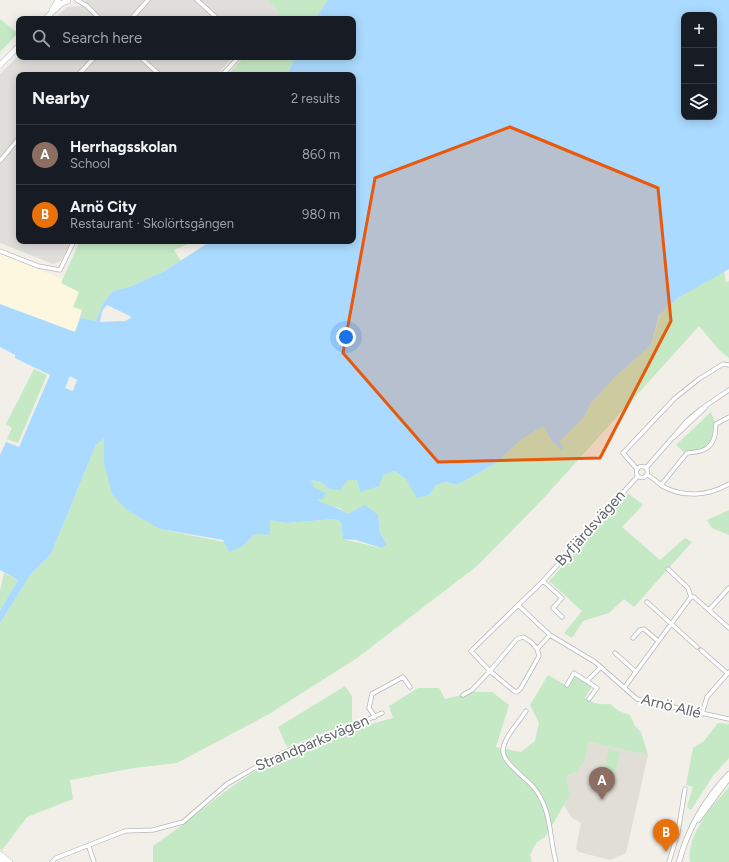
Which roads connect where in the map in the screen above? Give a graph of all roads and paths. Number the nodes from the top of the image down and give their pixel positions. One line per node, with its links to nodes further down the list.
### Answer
1 (58, 0): 8 (main road)
2 (67, 0): 3 (main road); 9 (main road)
3 (75, 0): 7 (street)
4 (84, 0): 7 (street)
5 (148, 0): 11 (street)
6 (197, 0): 12 (street)
7 (87, 6): 10 (street)
8 (47, 16)
9 (48, 16)
10 (97, 16)
11 (134, 16)
12 (215, 16)
13 (16, 49): 17 (main road)
14 (92, 60): 18 (street)
15 (143, 60): 19 (street)
16 (236, 60): 20 (street)
17 (0, 65)
18 (81, 72)
19 (157, 72)
20 (225, 72)
21 (16, 142): 22 (street)
22 (0, 161)
23 (73, 244): 24 (street)
24 (0, 251)
25 (729, 365): 29 (street)
26 (729, 390): 28 (street)
27 (729, 417): 33 (street)
28 (646, 468): 29 (street); 30 (street)
29 (637, 469): 31 (street, Byfjärdsvägen)
30 (647, 475): 31 (street, Byfjärdsvägen); 33 (street)
31 (638, 476): 35 (street, Byfjärdsvägen)
32 (729, 484): 33 (street)
33 (661, 485)
34 (668, 569): 37 (street)
35 (543, 581): 39 (street, Byfjärdsvägen); 41 (street, Byfjärdsvägen)
36 (729, 588): 40 (street)
37 (691, 597): 40 (street); 42 (street)
38 (647, 602): 42 (street)
39 (519, 606): 44 (street, Arnö Allé); 52 (street, Byfjärdsvägen)
40 (710, 610): 43 (street)
41 (562, 617)
42 (671, 623): 46 (street); 47 (street)
43 (729, 628)
44 (550, 635): 48 (street); 51 (street, Arnö Allé)
45 (633, 638): 46 (street)
46 (658, 641): 53 (street)
47 (697, 647)
48 (538, 648): 52 (street); 52 (street)
49 (701, 650): 54 (street)
50 (615, 653): 53 (street)
51 (601, 667): 55 (street); 58 (street, Arnö Allé)
52 (490, 671): 59 (street)
53 (635, 671): 58 (street)
54 (728, 672): 63 (street)
55 (588, 680): 56 (street); 60 (street)
56 (567, 685)
57 (410, 688): 64 (street)
58 (624, 688): 63 (street, Arnö Allé)
59 (463, 695)
60 (589, 699)
61 (526, 711): 77 (street)
62 (382, 713): 64 (street, Strandparksvägen)
63 (702, 714): 65 (street, Arnö Allé)
64 (375, 717): 70 (street, Strandparksvägen)
65 (729, 719)
66 (729, 774): 69 (street)
67 (729, 778): 69 (street)
68 (685, 789): 78 (street)
69 (684, 846): 79 (street)
70 (89, 847): 75 (street, Strandparksvägen); 76 (street)
71 (0, 854): 74 (main road)
72 (0, 859): 73 (main road)
73 (3, 862)
74 (10, 862)
75 (52, 862)
76 (94, 862)
77 (556, 862)
78 (669, 862)
79 (679, 862)

